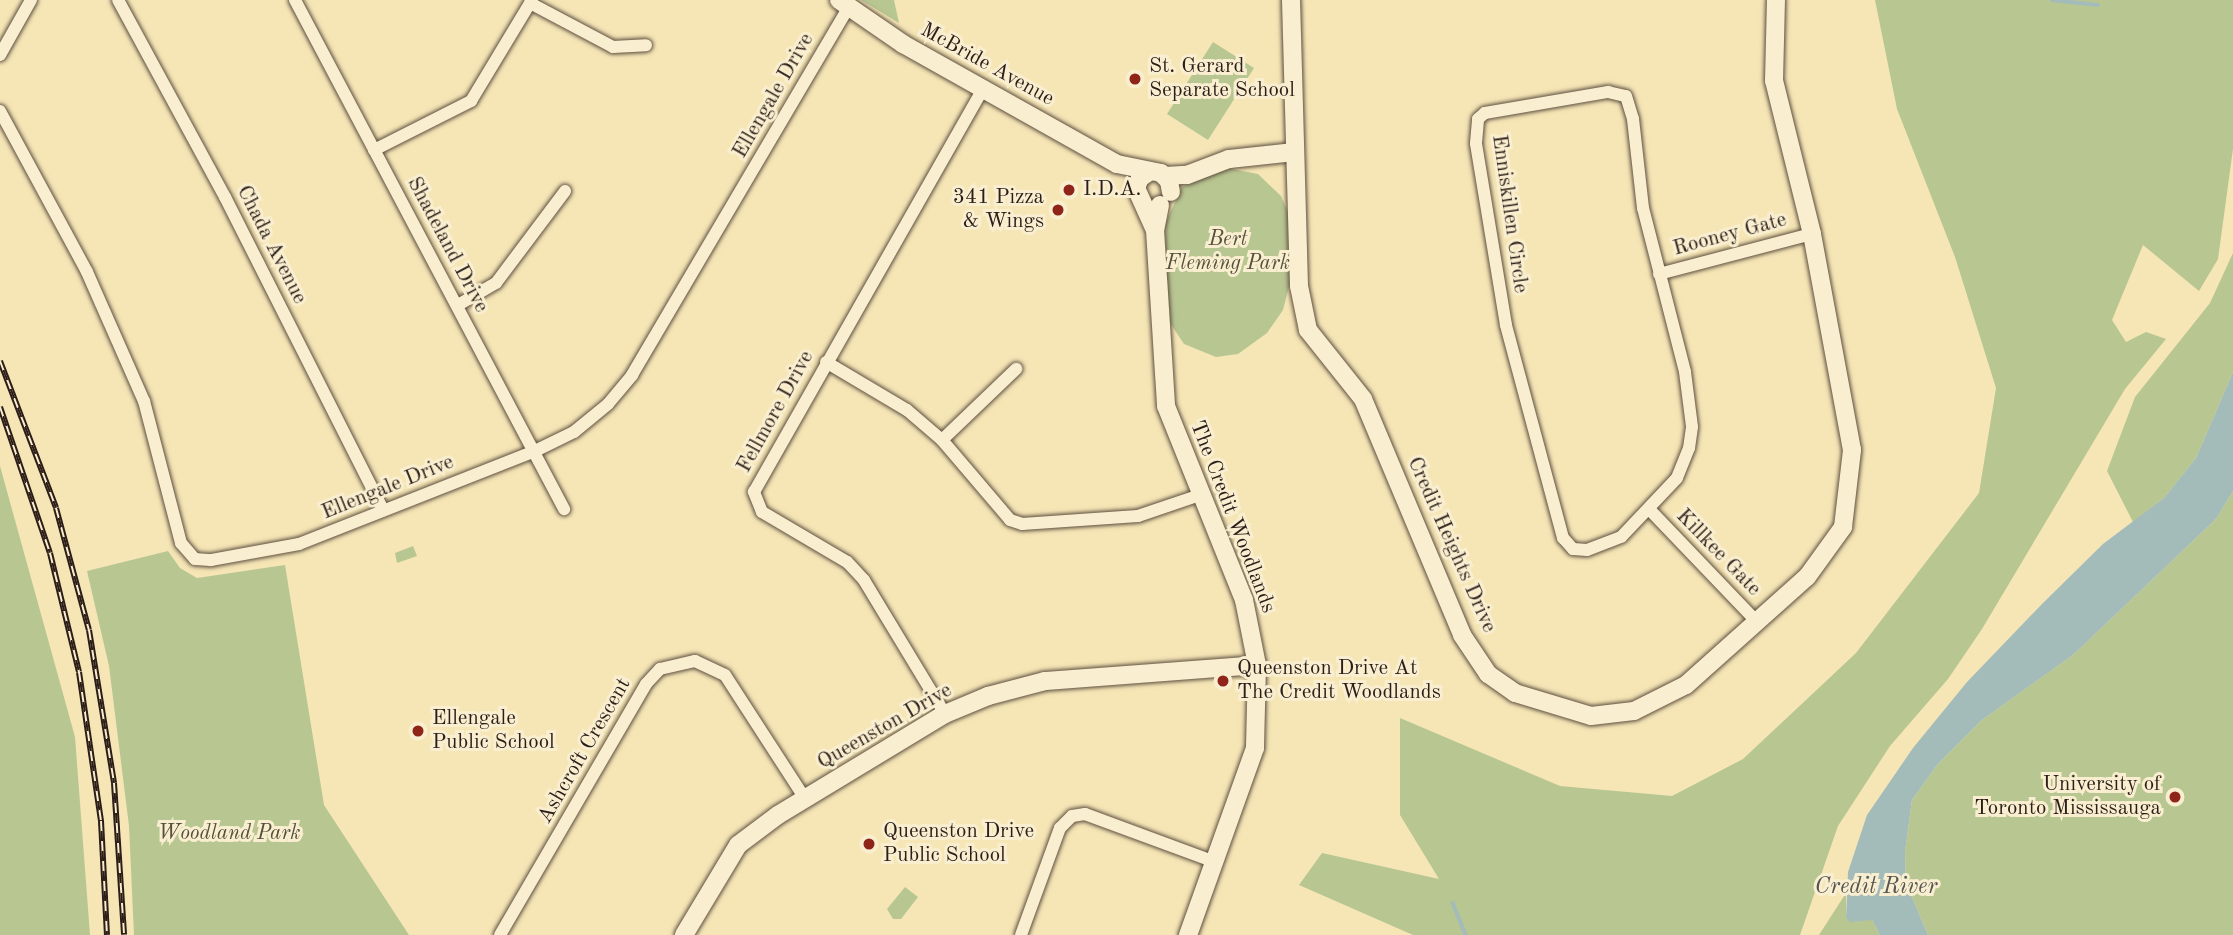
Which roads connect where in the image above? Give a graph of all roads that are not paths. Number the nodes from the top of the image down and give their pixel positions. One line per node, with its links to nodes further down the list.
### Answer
1 (31, 0): 9 (street)
2 (118, 0): 26 (street, Chada Avenue)
3 (295, 0): 12 (street, Shadeland Drive)
4 (1292, 0): 13 (street)
5 (1776, 0): 16 (street, Credit Heights Drive)
6 (531, 2): 8 (street); 12 (street)
7 (843, 4): 10 (street, McBride Avenue); 22 (street, Ellengale Drive)
8 (646, 45)
9 (0, 55)
10 (983, 89): 14 (street, McBride Avenue); 19 (street, Fellmore Drive)
11 (0, 111): 26 (street, Ellengale Drive)
12 (374, 150): 18 (street, Shadeland Drive)
13 (1295, 152): 14 (street); 27 (street, Credit Heights Drive)
14 (1154, 190): 23 (street, The Credit Woodlands)
15 (565, 191): 18 (street)
16 (1812, 234): 17 (street, Rooney Gate); 27 (street, Credit Heights Drive)
17 (1659, 274): 25 (street, Enniskillen Circle); 25 (street, Enniskillen Circle)
18 (458, 305): 22 (street, Shadeland Drive)
19 (826, 362): 21 (street); 29 (street, Fellmore Drive)
20 (1016, 369): 21 (street)
21 (942, 440): 23 (street)
22 (535, 451): 24 (street, Shadeland Drive); 26 (street, Ellengale Drive)
23 (1200, 495): 28 (street, The Credit Woodlands)
24 (565, 509)
25 (1649, 509): 27 (street, Killkee Gate)
26 (383, 510)
27 (1758, 623)
28 (1257, 665): 29 (street, Queenston Drive); 31 (street, The Credit Woodlands)
29 (944, 715): 30 (street, Queenston Drive)
30 (806, 800): 33 (street, Ashcroft Crescent); 34 (street, Queenston Drive)
31 (1214, 862): 32 (street, The Credit Woodlands); 35 (street)
32 (1193, 934)
33 (500, 935)
34 (684, 935)
35 (1021, 935)

